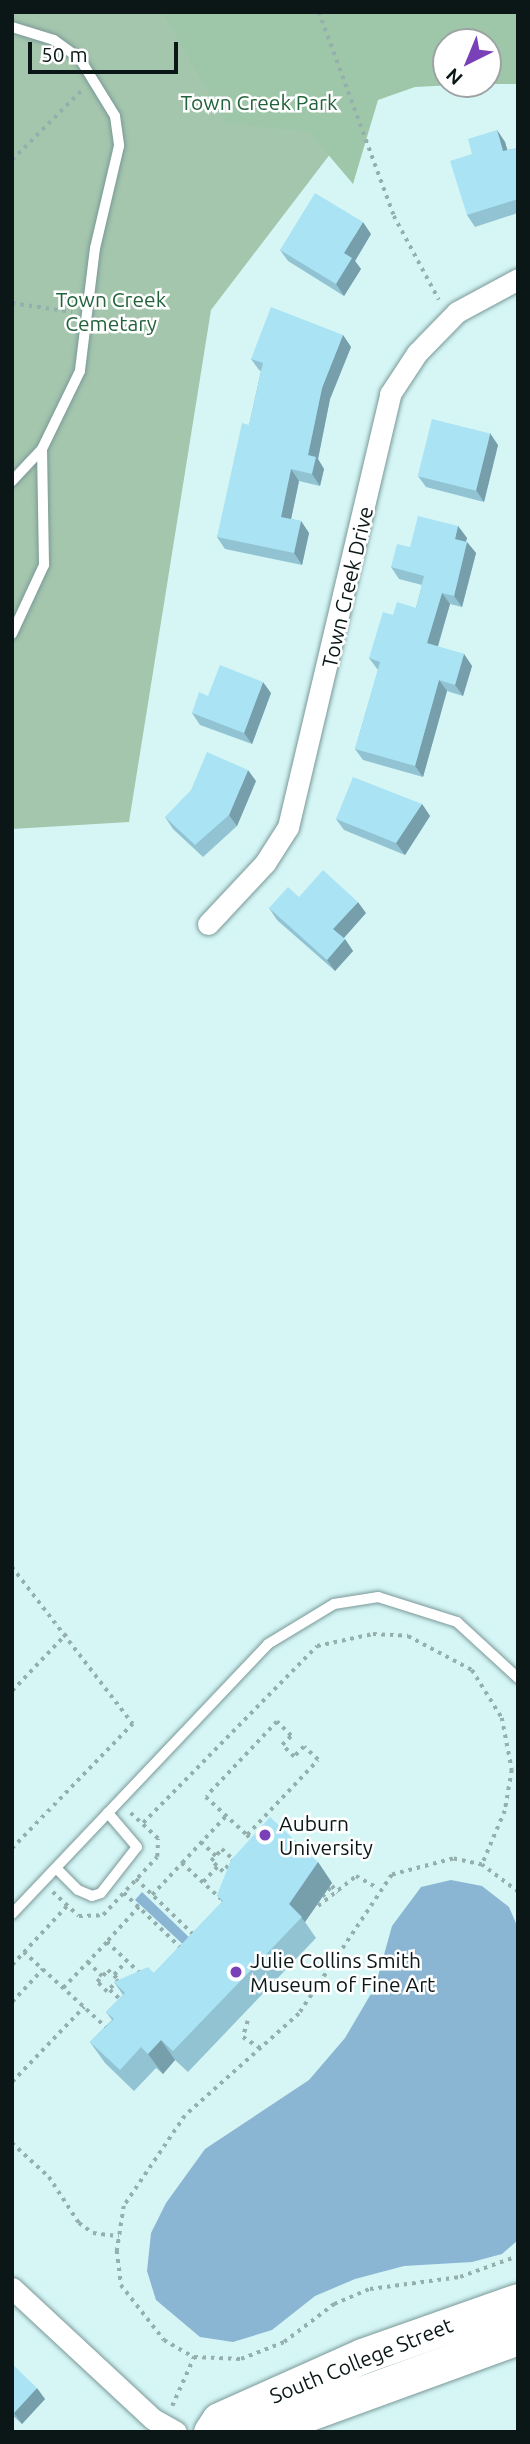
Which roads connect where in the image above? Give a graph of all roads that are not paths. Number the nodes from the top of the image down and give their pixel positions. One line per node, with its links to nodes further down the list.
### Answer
1 (12, 27): 3 (lane)
2 (518, 279): 6 (street, Town Creek Drive)
3 (42, 449): 4 (lane); 5 (lane)
4 (12, 481)
5 (12, 634)
6 (208, 923)
7 (518, 1678): 8 (lane)
8 (108, 1813): 9 (lane); 9 (lane)
9 (56, 1868): 10 (lane)
10 (12, 1914)
11 (12, 2288): 14 (street)
12 (518, 2301): 15 (main road, South College Street)
13 (518, 2337): 16 (main road, South College Street)
14 (176, 2432)
15 (211, 2432)
16 (257, 2432)

